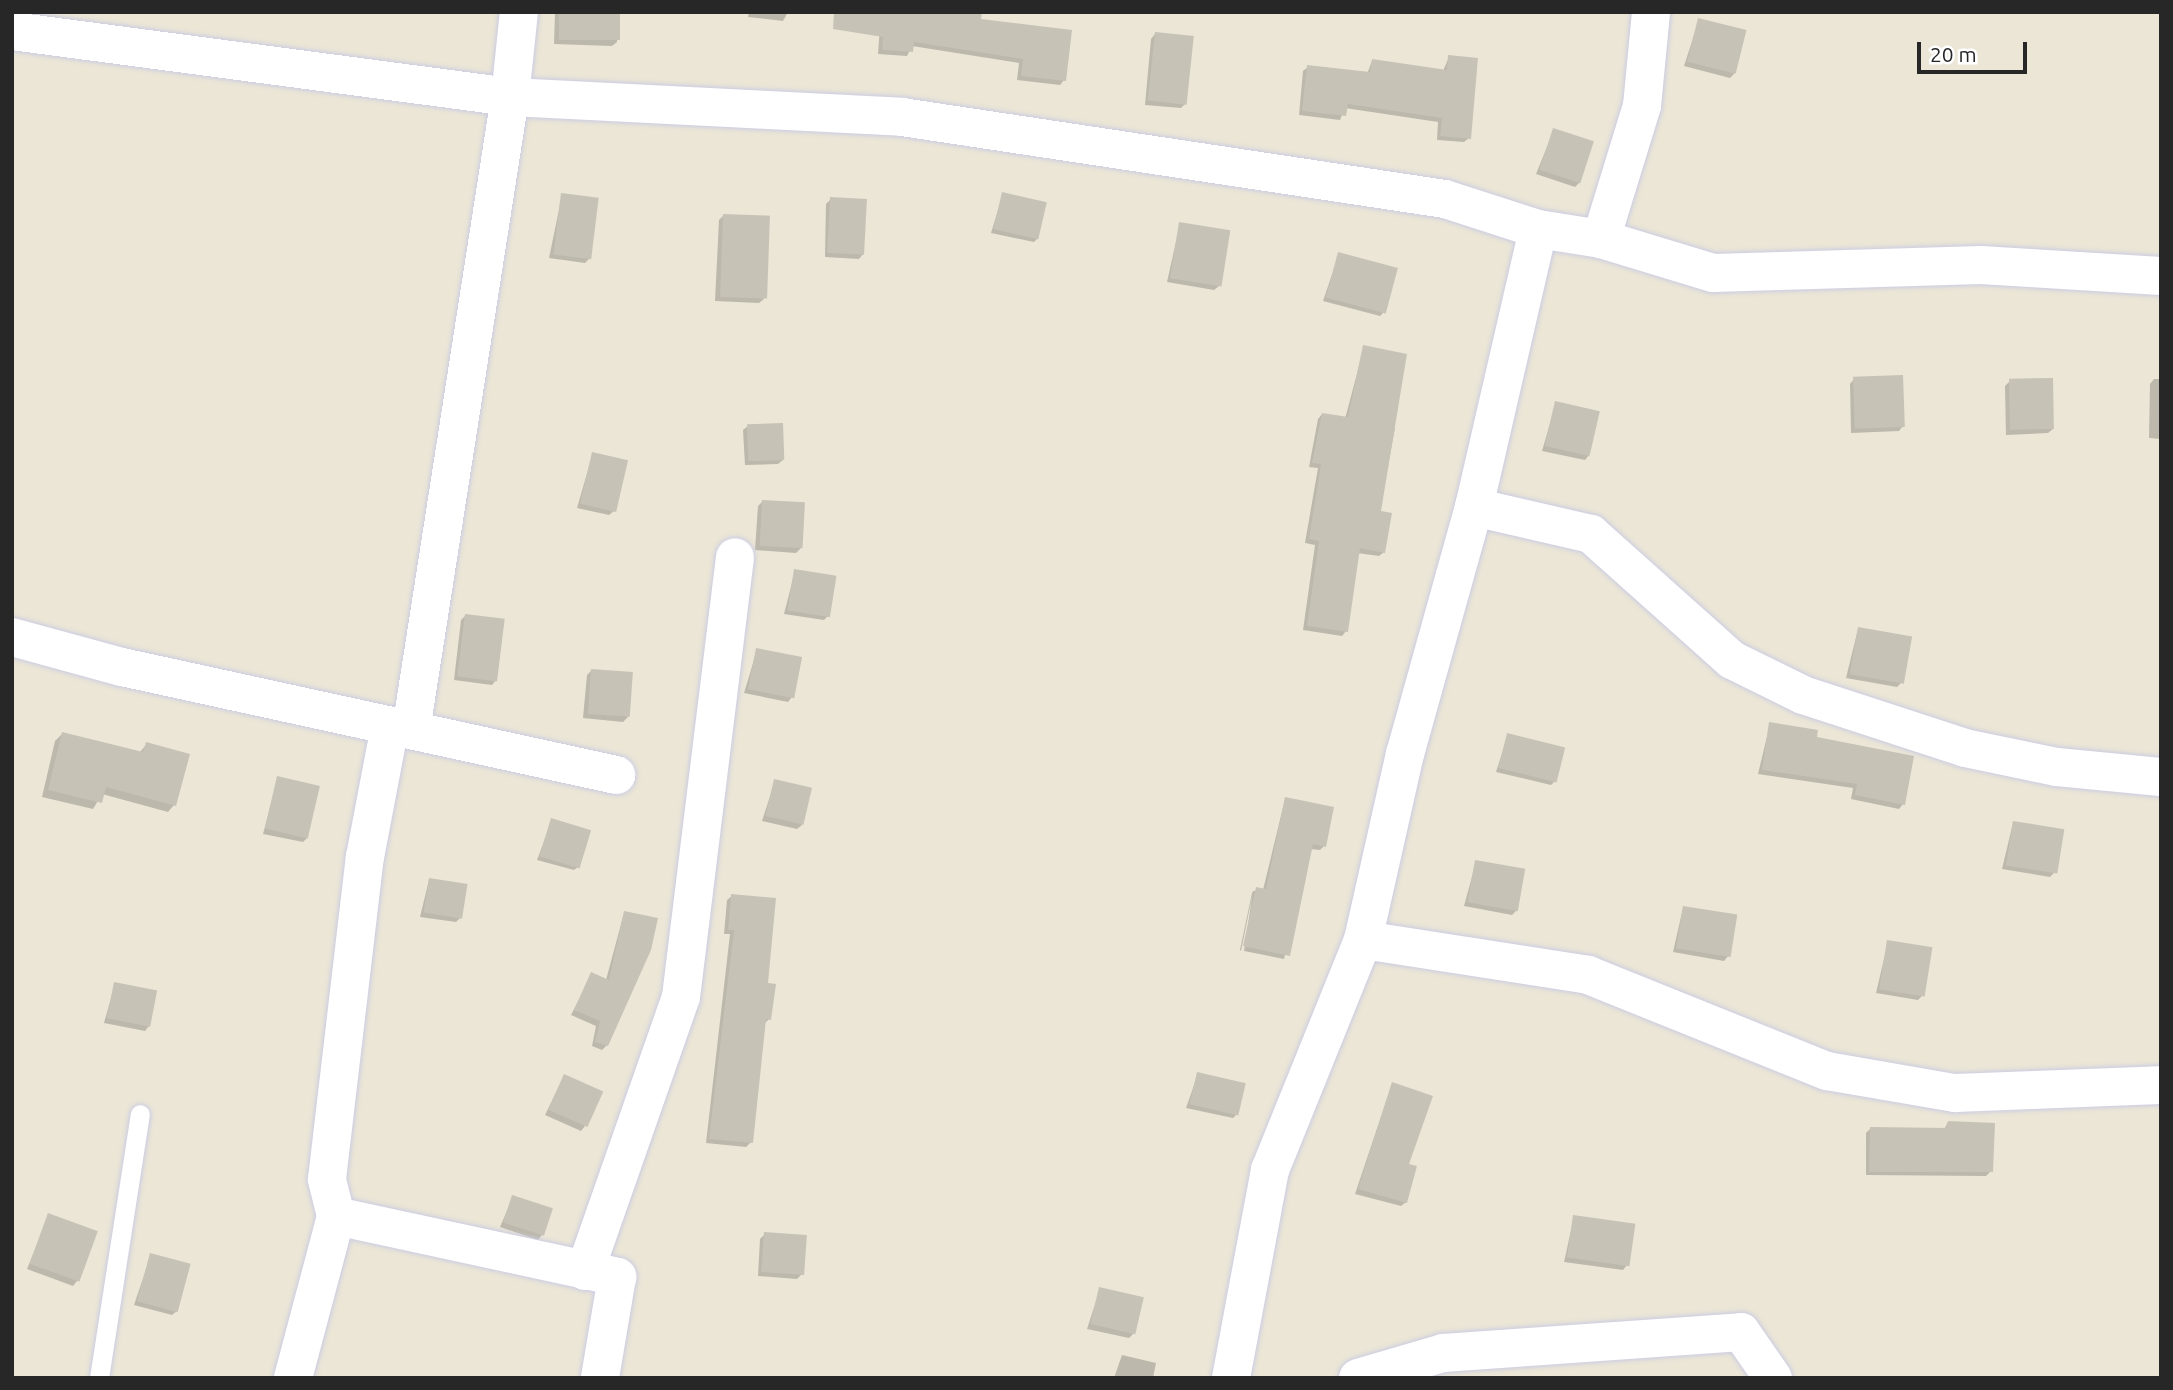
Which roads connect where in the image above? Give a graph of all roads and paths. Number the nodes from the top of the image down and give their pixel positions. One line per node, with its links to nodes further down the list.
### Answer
1 (519, 12): 4 (street)
2 (1651, 12): 6 (street)
3 (12, 31): 4 (street)
4 (510, 97): 5 (street); 11 (street)
5 (1538, 229): 6 (street); 8 (street)
6 (1601, 239): 7 (street)
7 (2161, 276)
8 (1474, 507): 13 (street); 14 (street)
9 (735, 557): 18 (street)
10 (12, 637): 11 (street)
11 (401, 728): 12 (street); 17 (street)
12 (616, 775)
13 (2161, 777)
14 (1363, 940): 15 (street); 22 (street)
15 (2160, 1085)
16 (140, 1114): 19 (lane)
17 (336, 1216): 18 (street); 20 (street)
18 (585, 1271): 21 (street)
19 (99, 1378)
20 (293, 1378)
21 (600, 1378)
22 (1231, 1378)
23 (1358, 1378): 24 (street)
24 (1773, 1378)

